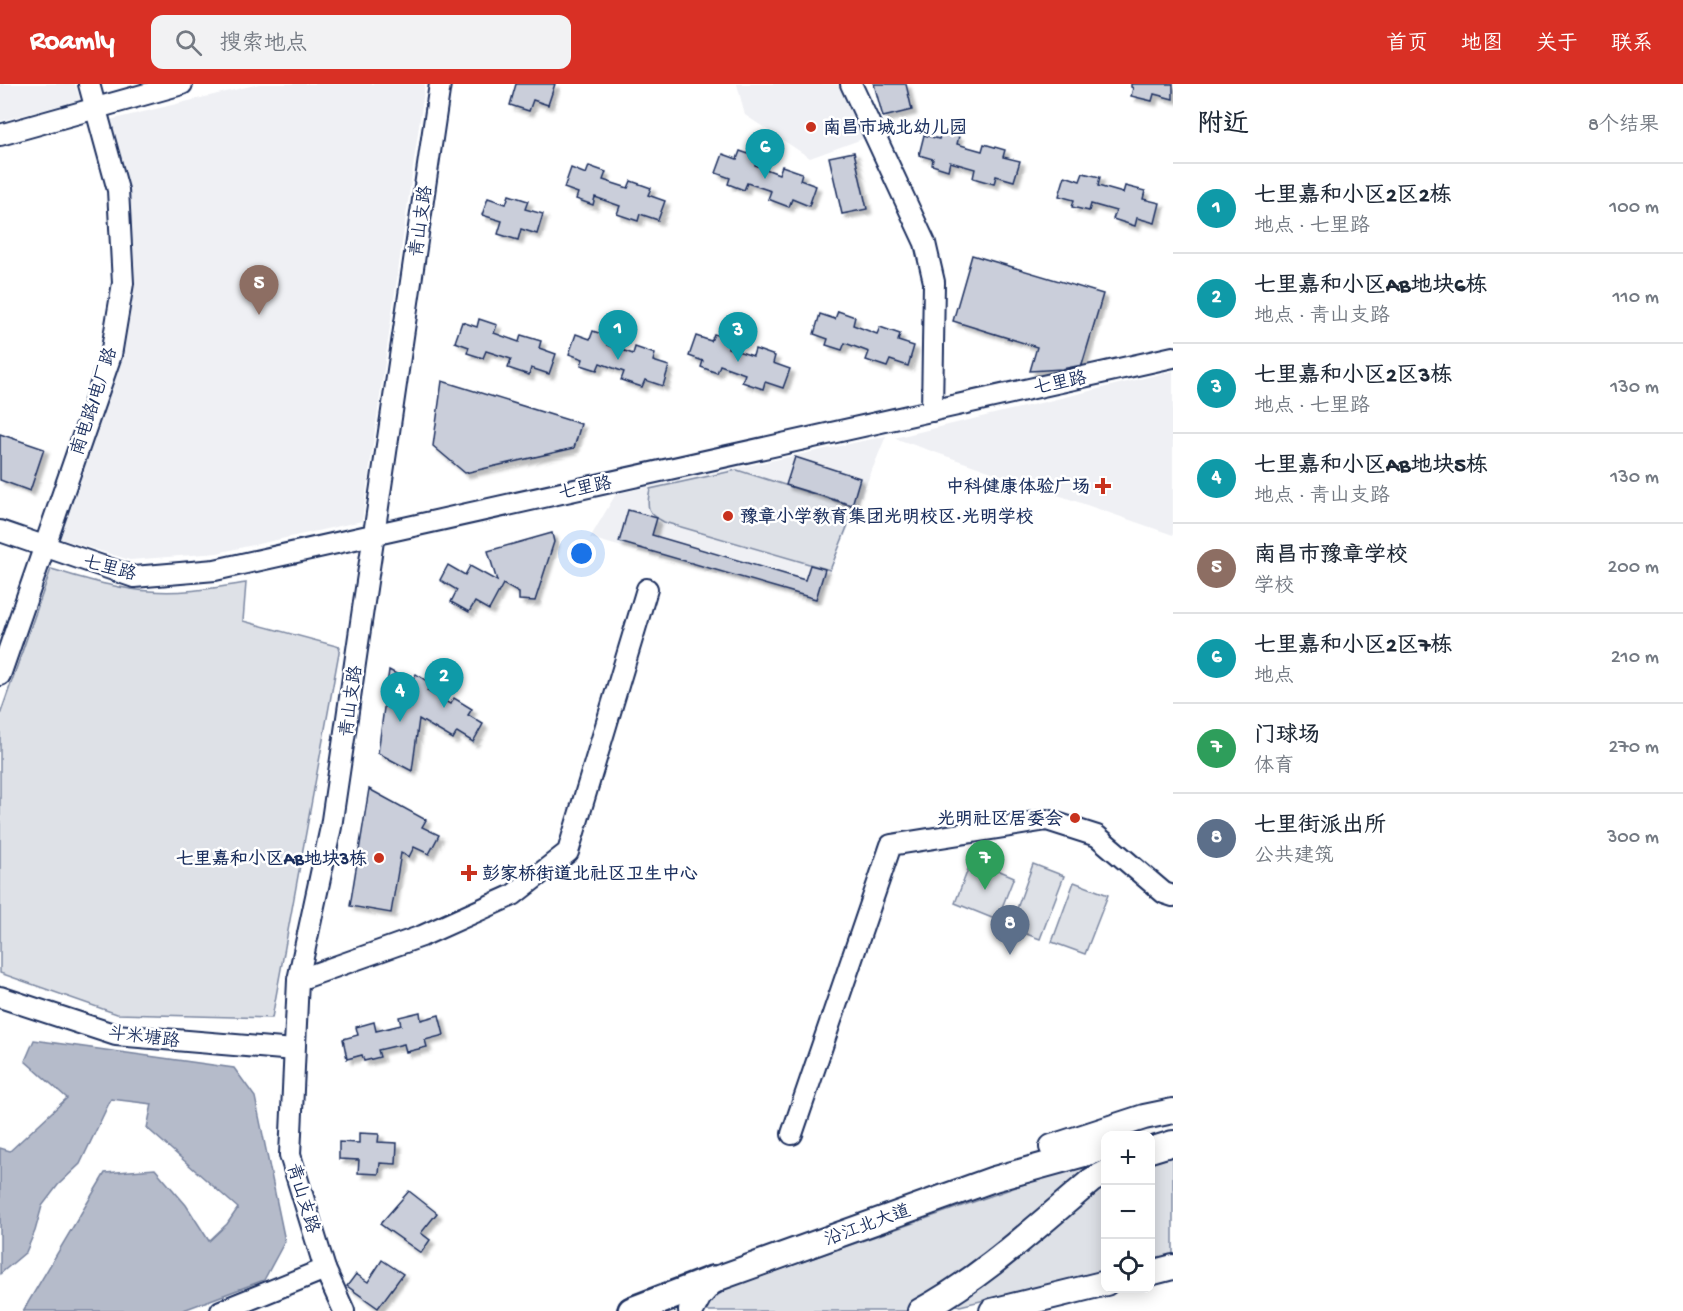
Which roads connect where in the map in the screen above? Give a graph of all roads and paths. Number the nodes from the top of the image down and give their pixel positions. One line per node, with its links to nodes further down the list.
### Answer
1 (89, 84): 5 (street, 南电路/电厂路)
2 (182, 84): 5 (street)
3 (440, 84): 10 (street, 青山支路)
4 (851, 84): 8 (street)
5 (96, 108): 6 (street); 11 (street, 南电路/电厂路)
6 (0, 135)
7 (1173, 357): 8 (street, 七里路)
8 (932, 411): 10 (street, 七里路)
9 (0, 531): 11 (street, 七里路)
10 (374, 534): 11 (street, 七里路); 15 (street, 青山支路)
11 (43, 547): 13 (street, 南电路/电厂路)
12 (647, 589): 15 (street)
13 (0, 675)
14 (1173, 896): 20 (street)
15 (298, 980): 17 (street, 青山支路)
16 (0, 997): 17 (street, 斗米塘路)
17 (294, 1050): 28 (street, 青山支路)
18 (1173, 1111): 26 (main road)
19 (1173, 1131): 21 (main road)
20 (792, 1134)
21 (1155, 1136)
22 (1173, 1143): 23 (main road)
23 (1155, 1148)
24 (1101, 1149): 26 (main road, 沿江北大道)
25 (1101, 1176): 36 (main road)
26 (852, 1229): 30 (main road, 沿江北大道)
27 (1173, 1267): 29 (main road)
28 (325, 1269): 32 (street); 33 (street, 青山支路)
29 (1155, 1272)
30 (713, 1280): 34 (highway, 沿江北大道); 35 (main road)
31 (1101, 1284): 37 (main road)
32 (221, 1311)
33 (344, 1311)
34 (633, 1311)
35 (691, 1311)
36 (920, 1311)
37 (992, 1311)

